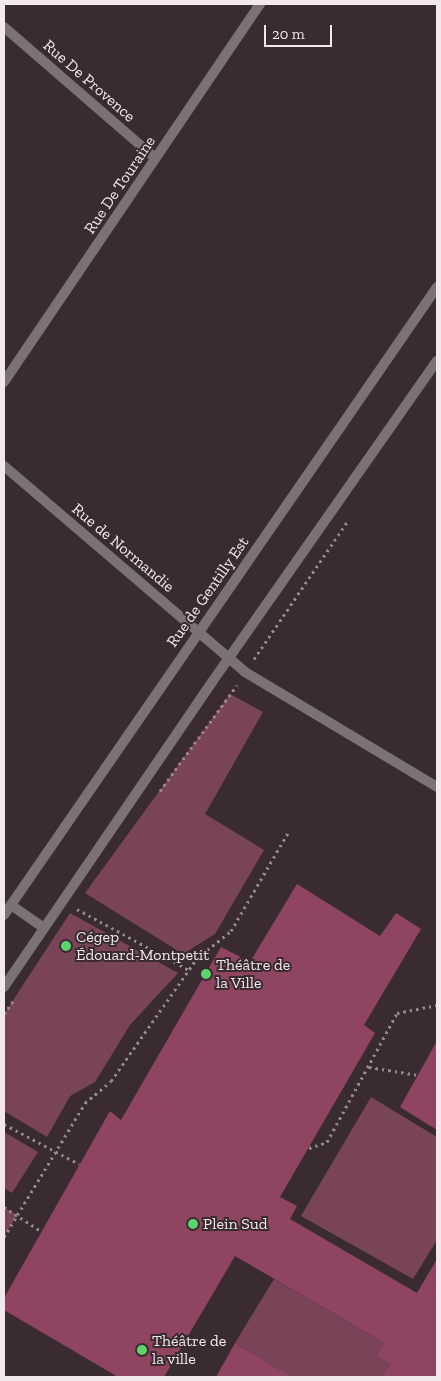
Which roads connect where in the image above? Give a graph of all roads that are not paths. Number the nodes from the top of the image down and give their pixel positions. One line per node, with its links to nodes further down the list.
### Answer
1 (260, 4): 3 (street, Rue De Touraine)
2 (4, 27): 3 (street, Rue De Provence)
3 (155, 158): 6 (street, Rue De Touraine)
4 (437, 287): 8 (street, Rue de Gentilly Est)
5 (437, 361): 9 (street)
6 (4, 382)
7 (4, 466): 8 (street, Rue de Normandie)
8 (199, 633): 9 (street, Rue de Normandie); 11 (street, Rue de Gentilly Est)
9 (229, 658): 10 (street, Rue de Normandie); 13 (street)
10 (437, 787)
11 (10, 905): 12 (street, Rue de Gentilly Est); 13 (street)
12 (4, 915)
13 (44, 928): 14 (street)
14 (4, 987)

